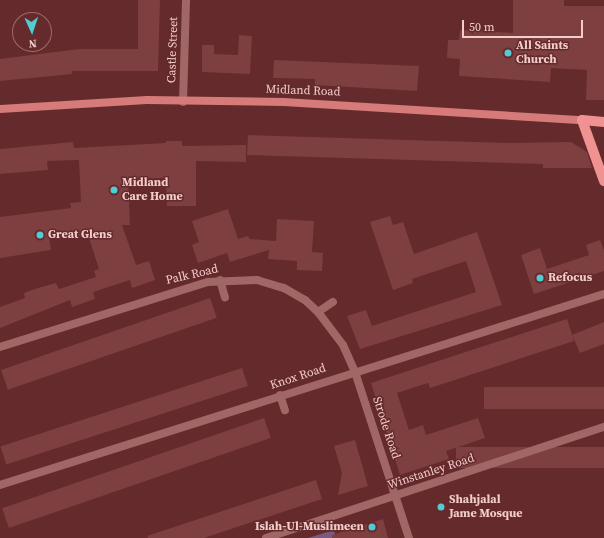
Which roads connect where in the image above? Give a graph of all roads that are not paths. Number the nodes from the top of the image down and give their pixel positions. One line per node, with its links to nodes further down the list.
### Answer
1 (186, 0): 2 (street, Castle Street)
2 (183, 102): 3 (main road, Midland Road); 4 (main road, Midland Road)
3 (0, 109)
4 (582, 120): 5 (main road, Midland Road); 6 (main road)
5 (604, 122)
6 (604, 181)
7 (220, 280): 9 (street); 11 (street, Palk Road); 12 (street, Palk Road)
8 (604, 294): 13 (street, Knox Road)
9 (225, 297)
10 (333, 302): 11 (street)
11 (318, 312): 13 (street, Palk Road)
12 (0, 347)
13 (355, 372): 14 (street, Knox Road); 18 (street, Strode Road)
14 (280, 395): 15 (street); 17 (street, Knox Road)
15 (285, 410)
16 (604, 427): 18 (street, Winstanley Road)
17 (0, 485)
18 (395, 496): 19 (street, Winstanley Road); 20 (street, Strode Road)
19 (266, 538)
20 (409, 538)

